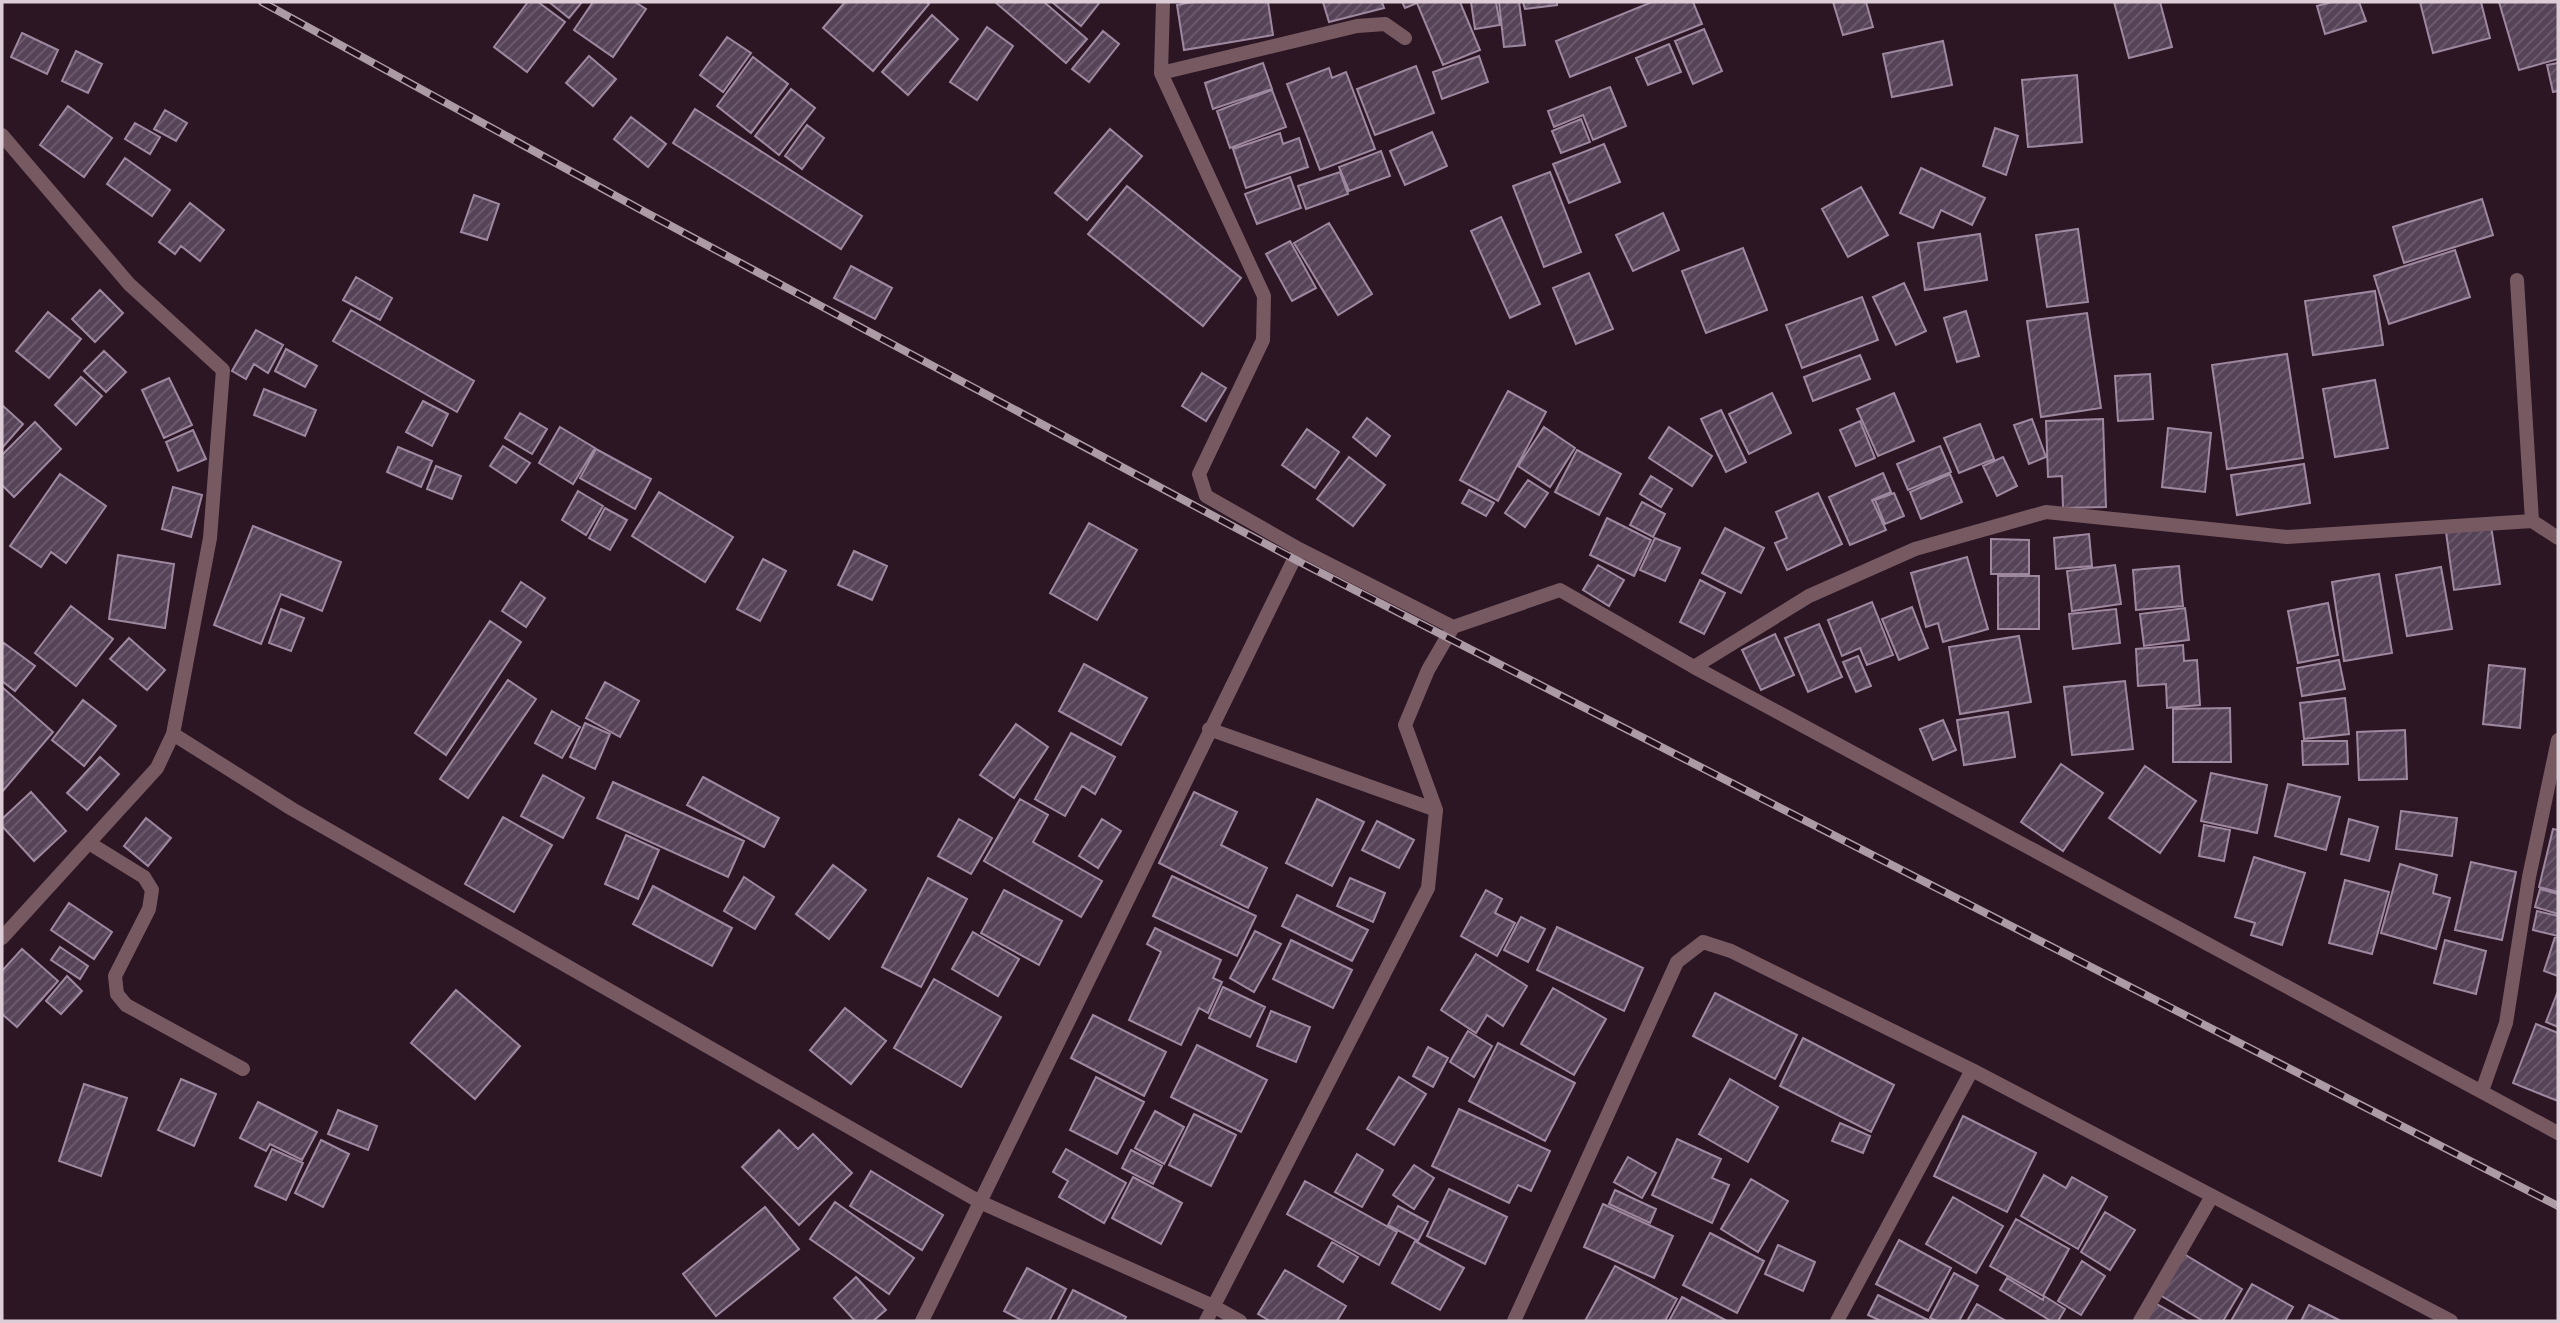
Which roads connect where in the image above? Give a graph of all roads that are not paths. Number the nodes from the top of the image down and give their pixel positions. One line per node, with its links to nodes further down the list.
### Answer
1 (1163, 2): 3 (street)
2 (1405, 38): 3 (street)
3 (1161, 73): 8 (street)
4 (2, 135): 12 (street)
5 (2517, 280): 6 (street)
6 (2532, 521): 7 (street); 10 (street)
7 (2558, 538)
8 (1299, 549): 9 (street); 11 (street)
9 (1453, 627): 10 (street); 14 (street)
10 (1694, 667): 19 (street)
11 (1209, 729): 14 (street); 22 (street)
12 (173, 734): 15 (street); 22 (street)
13 (2558, 740): 19 (street)
14 (1436, 810): 23 (street)
15 (89, 843): 16 (street); 17 (street)
16 (2, 938)
17 (243, 1069)
18 (1972, 1070): 21 (street); 27 (street); 28 (street)
19 (2482, 1091): 20 (street)
20 (2558, 1133)
21 (2212, 1196): 29 (street); 30 (street)
22 (980, 1202): 23 (street); 24 (street)
23 (1213, 1306): 25 (street); 26 (street)
24 (922, 1321)
25 (1206, 1321)
26 (1240, 1321)
27 (1514, 1321)
28 (1837, 1321)
29 (2140, 1321)
30 (2451, 1321)

